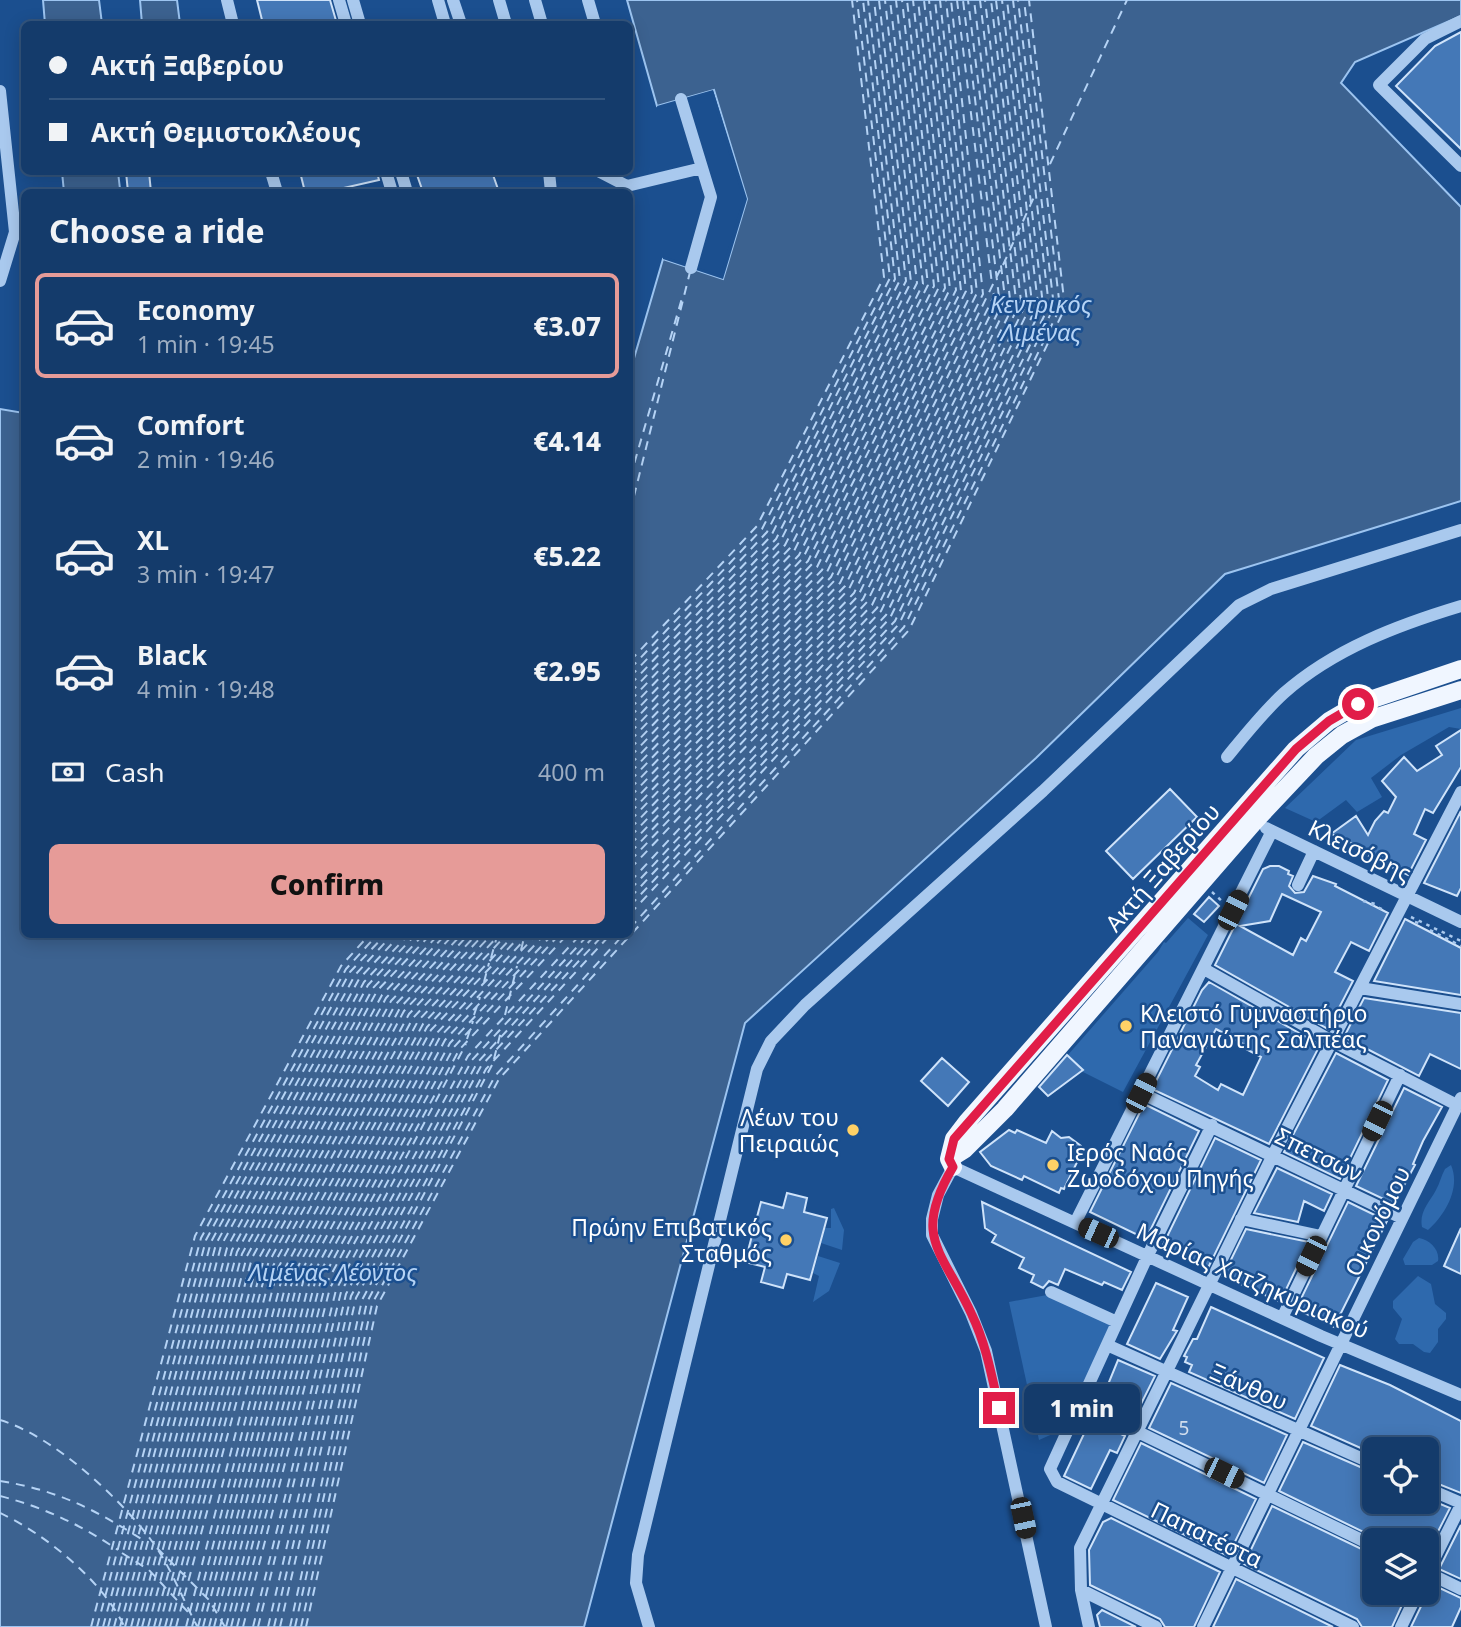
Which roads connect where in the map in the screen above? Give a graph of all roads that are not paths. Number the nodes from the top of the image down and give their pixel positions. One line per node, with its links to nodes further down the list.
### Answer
1 (227, 0): 9 (street)
2 (339, 0): 10 (street)
3 (353, 0): 11 (street)
4 (438, 0): 12 (street)
5 (453, 0): 13 (street)
6 (499, 0): 14 (street)
7 (535, 0): 15 (street)
8 (588, 0): 16 (street)
9 (232, 21)
10 (345, 21)
11 (359, 21)
12 (443, 21)
13 (460, 21)
14 (505, 21)
15 (541, 21)
16 (595, 21)
17 (1461, 22): 20 (street)
18 (0, 91): 25 (street)
19 (681, 99): 21 (street)
20 (1461, 166)
21 (702, 167): 23 (street); 24 (street)
22 (605, 175): 23 (street)
23 (626, 189)
24 (691, 268)
25 (0, 281)
26 (1461, 530): 78 (street)
27 (1461, 606): 30 (street)
28 (1461, 669): 33 (main road, Ακτή Ξαβερίου)
29 (1461, 690): 33 (main road, Ακτή Ξαβερίου)
30 (1227, 757)
31 (1461, 792): 32 (street)
32 (1457, 809): 37 (street)
33 (1248, 818): 34 (street, Κλεισόβης); 48 (main road, Ακτή Ξαβερίου); 48 (main road, Ακτή Ξαβερίου)
34 (1272, 831): 35 (street, Κλεισόβης); 39 (street)
35 (1317, 853): 36 (street); 37 (street, Κλεισόβης)
36 (1301, 887)
37 (1407, 897): 38 (street, Κλεισόβης); 40 (street)
38 (1461, 922)
39 (1203, 969): 42 (street); 44 (street)
40 (1360, 988): 41 (street); 42 (street)
41 (1461, 1004)
42 (1332, 1041): 43 (street); 47 (street)
43 (1399, 1075): 45 (street); 49 (street)
44 (1141, 1093): 46 (street, Σπετσών); 52 (street)
45 (1459, 1101): 50 (street, Οικονόμου)
46 (1212, 1125): 47 (street, Σπετσών); 54 (street)
47 (1273, 1155): 49 (street, Σπετσών); 51 (street)
48 (951, 1163): 52 (street, Μαρίας Χατζηκυριακού); 79 (street)
49 (1344, 1190): 50 (street, Σπετσών); 53 (street)
50 (1402, 1218): 59 (street, Οικονόμου)
51 (1241, 1219): 53 (street); 55 (street)
52 (1075, 1223): 54 (street, Μαρίας Χατζηκυριακού)
53 (1321, 1236): 57 (street)
54 (1148, 1255): 55 (street, Μαρίας Χατζηκυριακού); 58 (street)
55 (1210, 1283): 57 (street, Μαρίας Χατζηκυριακού); 61 (street)
56 (1051, 1292): 58 (street)
57 (1282, 1318): 59 (street, Μαρίας Χατζηκυριακού)
58 (1118, 1322): 60 (street)
59 (1340, 1344): 62 (street, Μαρίας Χατζηκυριακού); 65 (street, Οικονόμου)
60 (1107, 1345): 61 (street, Ξάνθου); 63 (street)
61 (1166, 1372): 64 (street); 65 (street, Ξάνθου)
62 (1461, 1395)
63 (1080, 1404): 64 (street); 70 (street, Παπατέστα)
64 (1138, 1430): 67 (street); 70 (street)
65 (1298, 1431): 66 (street, Ξάνθου); 67 (street, Οικονόμου)
66 (1362, 1459)
67 (1268, 1494): 71 (street); 73 (street, Οικονόμου)
68 (1439, 1494): 69 (street)
69 (1461, 1504): 72 (street)
70 (1100, 1506): 73 (street, Παπατέστα); 75 (street)
71 (1362, 1540)
72 (1439, 1549)
73 (1231, 1569): 82 (street, Οικονόμου); 83 (street, Παπατέστα)
74 (1439, 1579): 76 (street)
75 (1082, 1590): 80 (street); 81 (street)
76 (1461, 1590)
77 (1412, 1605): 84 (street)
78 (649, 1627)
79 (1046, 1627)
80 (1089, 1627)
81 (1156, 1627)
82 (1203, 1627)
83 (1353, 1627)
84 (1401, 1627)

